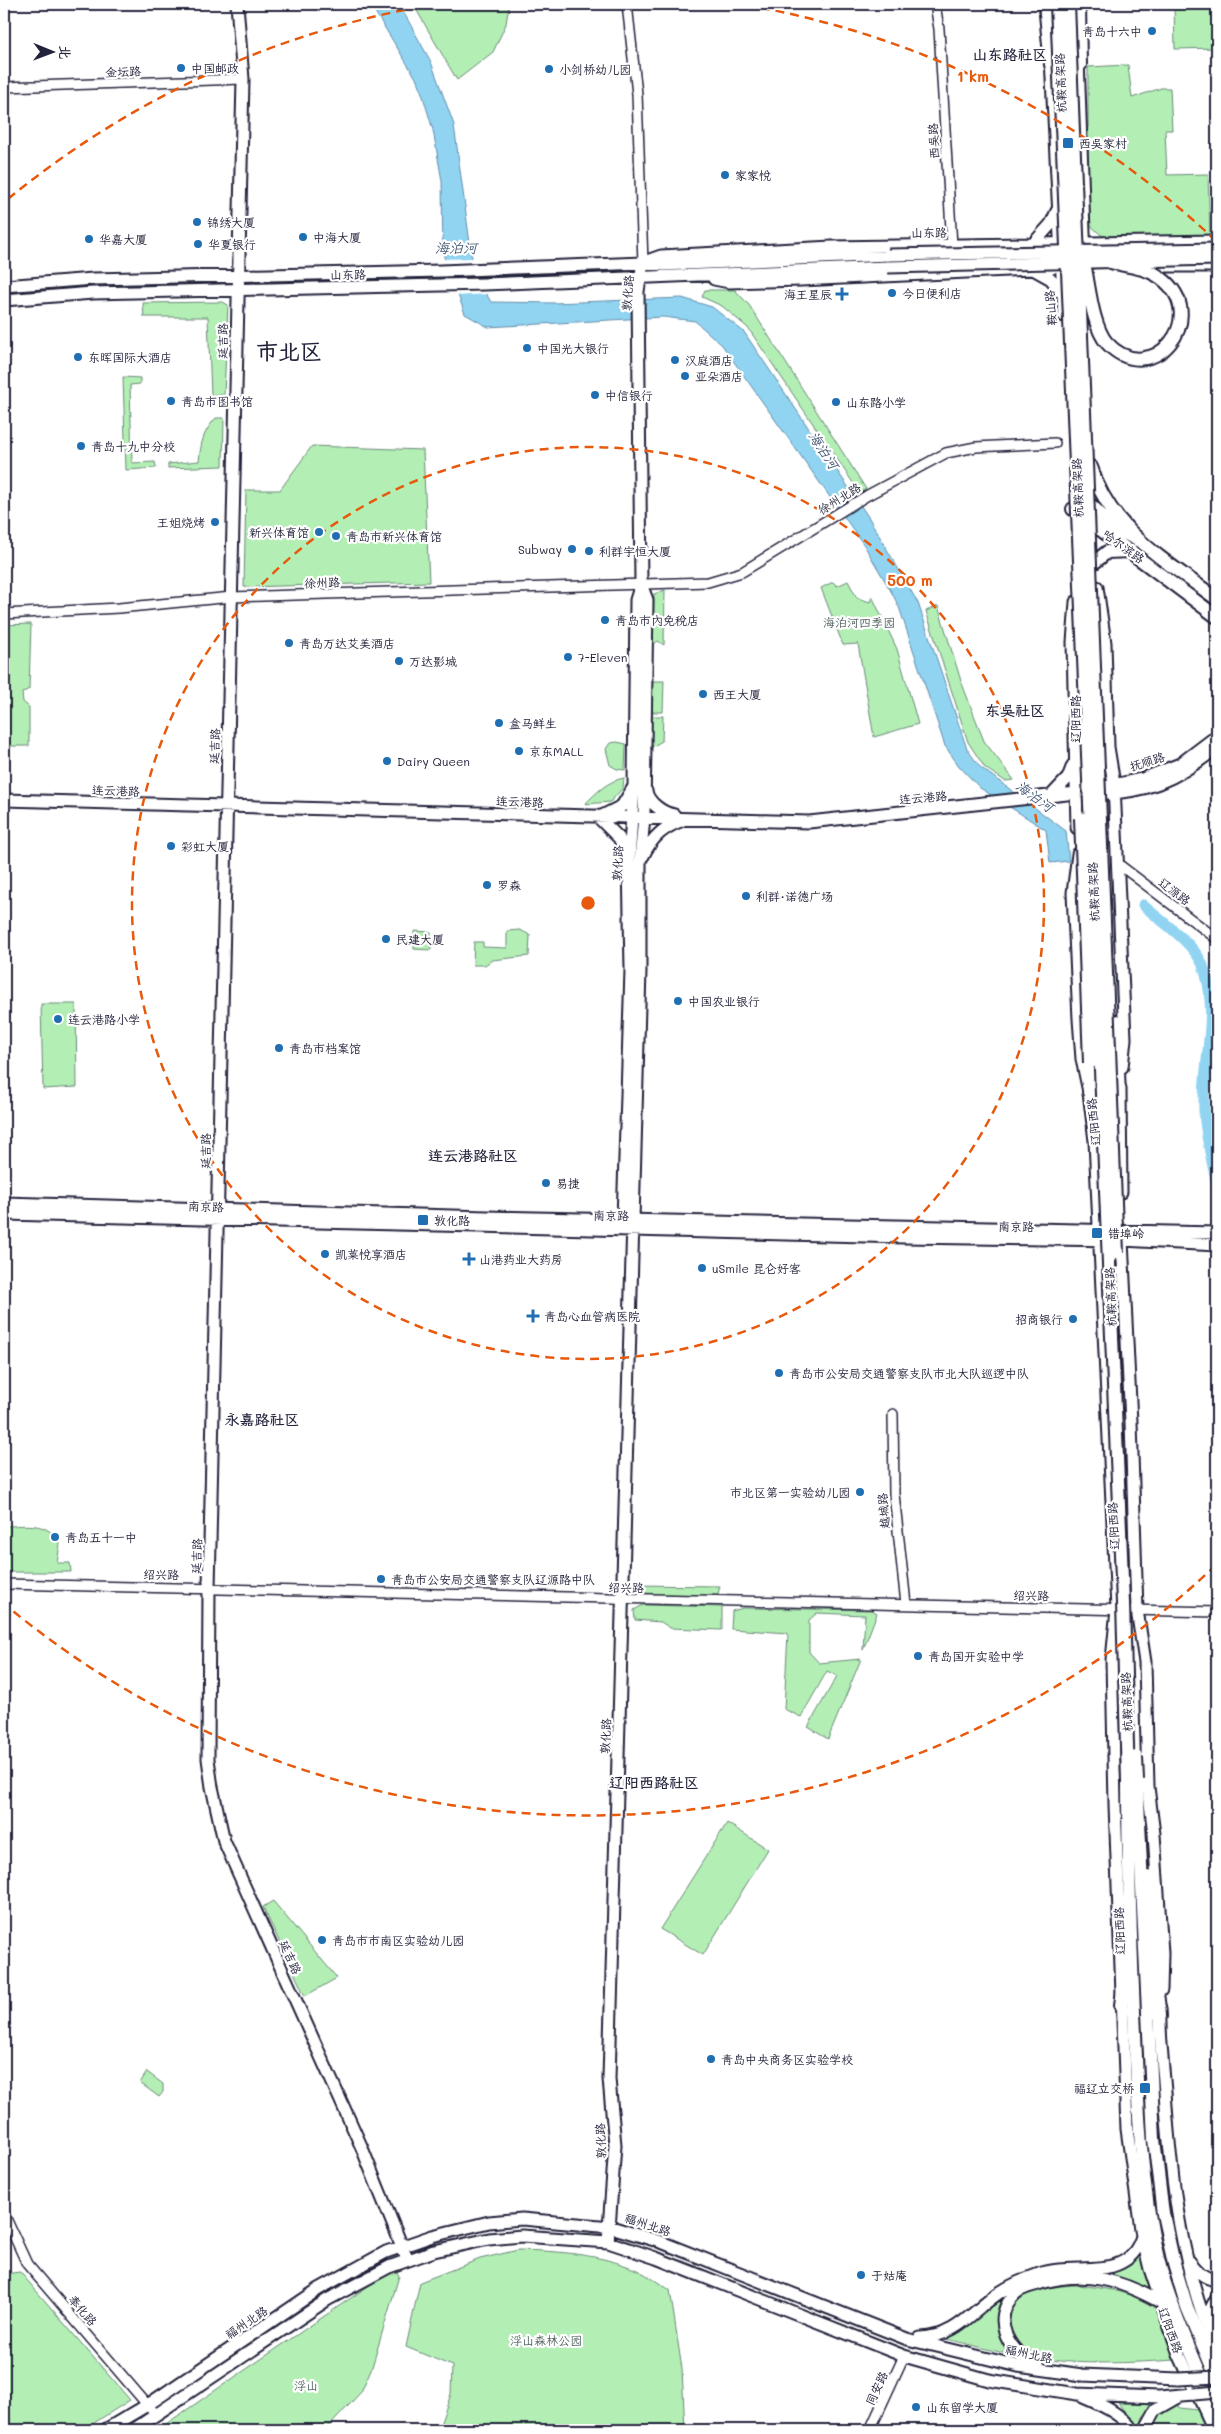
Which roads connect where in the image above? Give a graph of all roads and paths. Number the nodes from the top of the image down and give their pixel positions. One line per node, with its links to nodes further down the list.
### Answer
1 (237, 4): 12 (main road, 延吉路)
2 (627, 4): 26 (street, 敦化路)
3 (935, 4): 21 (street, 西吴路)
4 (1045, 4): 10 (highway)
5 (1050, 4): 10 (main road, 鞍山路)
6 (1057, 4): 53 (highway, 杭鞍高架路, bridge)
7 (1068, 4): 15 (highway, 杭鞍高架路, bridge)
8 (1073, 4): 11 (main road)
9 (1079, 4): 11 (highway)
10 (1051, 65): 14 (main road, 鞍山路)
11 (1080, 65): 15 (main road)
12 (243, 79): 13 (street, 金坛路); 32 (main road, 延吉路)
13 (4, 87)
14 (1058, 209): 19 (main road, 鞍山路); 20 (main road)
15 (1081, 226): 17 (main road); 18 (main road); 25 (highway, bridge); 53 (highway, 杭鞍高架路, bridge)
16 (1217, 241): 18 (main road, 山东路)
17 (1086, 242): 18 (main road, 山东路); 19 (main road, 山东路); 28 (main road)
18 (1098, 242)
19 (1060, 243): 20 (main road, 山东路); 29 (main road, 鞍山路)
20 (1033, 244): 21 (main road, 山东路)
21 (952, 246): 26 (main road, 山东路); 31 (street, 西吴路)
22 (1217, 249): 24 (main road, 山东路, bridge)
23 (1217, 259): 25 (main road, 山东路, bridge)
24 (888, 261): 25 (main road, 山东路, bridge); 26 (main road, 山东路); 33 (main road, 山东路)
25 (1110, 262)
26 (643, 263): 32 (main road, 山东路); 34 (main road, 敦化路)
27 (1217, 266): 28 (main road, 山东路)
28 (1085, 267): 29 (main road, 山东路); 40 (main road)
29 (1061, 268): 30 (main road, 山东路); 37 (main road, 鞍山路)
30 (1033, 269): 31 (main road, 山东路); 37 (main road)
31 (966, 273): 33 (main road, 山东路)
32 (237, 276): 35 (main road, 山东路); 36 (main road, 延吉路)
33 (692, 276): 34 (main road, 山东路)
34 (641, 277): 36 (main road, 山东路); 47 (main road, 敦化路)
35 (4, 286)
36 (236, 290): 38 (main road, 山东路); 48 (main road, 延吉路)
37 (1062, 293): 42 (main road, 鞍山路)
38 (4, 300)
39 (1055, 443): 47 (street, 徐州北路)
40 (1091, 467): 41 (main road); 44 (highway, 哈尔滨路)
41 (1092, 506): 42 (highway); 43 (main road); 44 (highway, 哈尔滨路)
42 (1073, 509): 43 (highway, 哈尔滨路); 50 (main road, 鞍山路)
43 (1093, 524): 45 (highway, 哈尔滨路); 46 (main road)
44 (1143, 543): 49 (highway, 哈尔滨路)
45 (1132, 551): 46 (highway); 52 (highway, 哈尔滨路)
46 (1095, 562): 58 (main road, 辽阳西路)
47 (641, 584): 48 (street, 徐州路); 57 (main road, 敦化路)
48 (232, 597): 51 (street, 徐州路); 63 (main road, 延吉路)
49 (1217, 599)
50 (1076, 610): 56 (main road, 辽阳西路)
51 (4, 614)
52 (1217, 617)
53 (1090, 688): 70 (highway, bridge); 71 (highway, bridge); 88 (highway, 杭鞍高架路, bridge)
54 (1217, 736): 58 (main road, 抚顺路)
55 (1217, 747): 58 (main road, 抚顺路)
56 (1076, 758): 59 (main road, 辽阳西路); 60 (main road)
57 (640, 785): 64 (main road); 65 (main road, 敦化路); 66 (main road)
58 (1114, 789): 59 (main road, 抚顺路); 68 (main road, 辽阳西路)
59 (1076, 793): 60 (main road, 抚顺路); 70 (main road, 辽阳西路)
60 (1051, 796): 61 (main road, 抚顺路)
61 (1035, 798): 66 (main road, 连云港路)
62 (4, 800): 63 (main road, 连云港路)
63 (226, 808): 64 (main road, 连云港路); 74 (main road, 延吉路)
64 (597, 816): 65 (main road, 连云港路); 67 (main road)
65 (639, 817): 66 (main road, 连云港路); 67 (main road, 敦化路)
66 (688, 818): 67 (main road)
67 (634, 862): 75 (main road, 敦化路)
68 (1118, 868): 69 (street, 辽源路); 71 (main road, 辽阳西路)
69 (1217, 939)
70 (1089, 1092): 77 (main road, 辽阳西路)
71 (1119, 1096): 78 (main road, 辽阳西路)
72 (4, 1203): 74 (main road, 南京路)
73 (4, 1214): 74 (main road, 南京路)
74 (218, 1214): 75 (main road, 南京路); 82 (main road, 延吉路)
75 (629, 1223): 77 (main road, 南京路); 83 (main road, 敦化路)
76 (1217, 1233): 78 (main road, 南京路)
77 (1099, 1235): 78 (main road, 南京路); 85 (main road, 辽阳西路)
78 (1122, 1235): 79 (main road, 南京路); 86 (main road, 辽阳西路)
79 (1217, 1245)
80 (894, 1414): 84 (street, 越城路)
81 (4, 1584): 82 (street, 绍兴路)
82 (209, 1588): 83 (street, 绍兴路); 96 (main road, 延吉路)
83 (623, 1600): 84 (street, 绍兴路); 93 (main road, 敦化路)
84 (906, 1604): 85 (street, 绍兴路)
85 (1116, 1609): 86 (street, 绍兴路); 90 (main road, 辽阳西路)
86 (1137, 1610): 87 (street, 绍兴路); 91 (main road, 辽阳西路)
87 (1217, 1612)
88 (1132, 1781): 89 (highway, 辽阳西路); 91 (highway); 107 (highway, 辽阳西路)
89 (1128, 1805): 90 (highway); 112 (highway, 辽阳西路)
90 (1121, 2005): 94 (main road, 辽阳西路)
91 (1160, 2016): 97 (main road, 辽阳西路)
92 (4, 2214): 111 (street, 奉化路)
93 (611, 2227): 95 (main road, 敦化路); 96 (main road, 福州北路); 103 (main road, 福州北路)
94 (1142, 2236): 101 (main road, 辽阳西路); 103 (main road)
95 (608, 2242): 98 (main road); 105 (main road)
96 (402, 2244): 98 (main road, 延吉路); 111 (main road, 福州北路)
97 (1184, 2254): 99 (main road); 102 (main road, 辽阳西路)
98 (407, 2259): 113 (main road)
99 (1217, 2280)
100 (1217, 2297): 102 (main road)
101 (1162, 2303): 106 (main road); 119 (main road, 辽阳西路)
102 (1207, 2329): 104 (main road, 辽阳西路)
103 (907, 2339): 106 (main road, 福州北路)
104 (1217, 2352)
105 (904, 2356): 109 (main road); 116 (street, 同安路)
106 (1057, 2373): 107 (main road, 福州北路, bridge)
107 (1217, 2378)
108 (1217, 2392): 110 (main road, bridge)
109 (1077, 2394): 110 (main road); 117 (main road)
110 (1194, 2394): 118 (main road)
111 (149, 2404): 113 (street, 奉化路); 114 (main road, 福州北路)
112 (1217, 2414)
113 (156, 2415): 115 (main road)
114 (105, 2430)
115 (133, 2430)
116 (870, 2430)
117 (1132, 2430)
118 (1145, 2430)
119 (1214, 2430)

